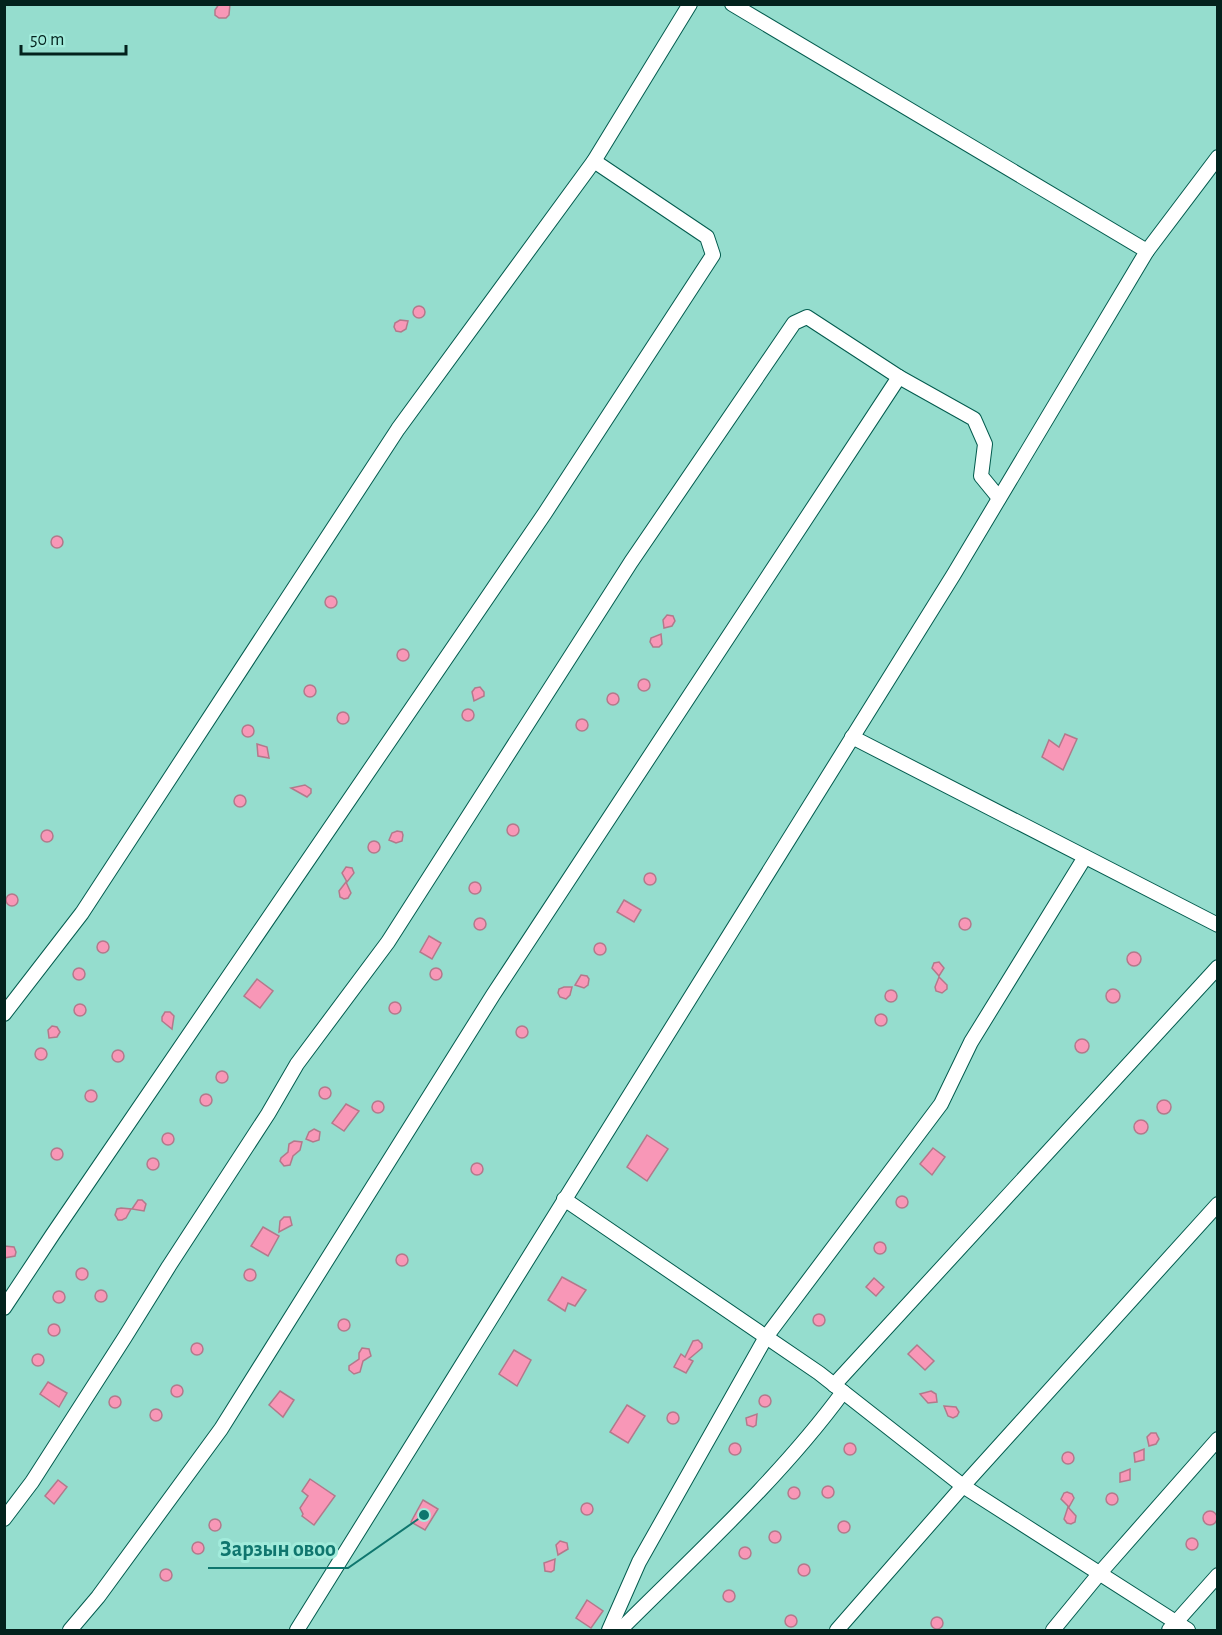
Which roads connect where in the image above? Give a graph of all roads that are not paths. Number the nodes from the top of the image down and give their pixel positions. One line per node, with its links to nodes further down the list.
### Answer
1 (690, 4): 6 (street)
2 (732, 4): 4 (street)
3 (760, 4): 4 (street)
4 (750, 15): 7 (street)
5 (1218, 157): 7 (street)
6 (594, 161): 14 (street); 17 (street)
7 (1147, 251): 9 (street)
8 (899, 377): 9 (street); 22 (street); 26 (street)
9 (999, 498): 10 (street)
10 (852, 737): 11 (street); 15 (street)
11 (1085, 857): 12 (street); 18 (street)
12 (1218, 925)
13 (1218, 967): 19 (street)
14 (4, 1014)
15 (564, 1199): 18 (street); 27 (street)
16 (1218, 1204): 21 (street)
17 (4, 1308)
18 (766, 1337): 19 (street); 28 (street)
19 (839, 1389): 21 (street); 29 (street)
20 (1218, 1439): 23 (street)
21 (963, 1486): 23 (street); 30 (street)
22 (4, 1519)
23 (1099, 1574): 25 (street); 31 (street)
24 (1218, 1575): 25 (street)
25 (1172, 1626): 32 (street)
26 (70, 1630)
27 (297, 1630)
28 (609, 1630)
29 (620, 1630)
30 (837, 1630)
31 (1053, 1630)
32 (1188, 1630)

